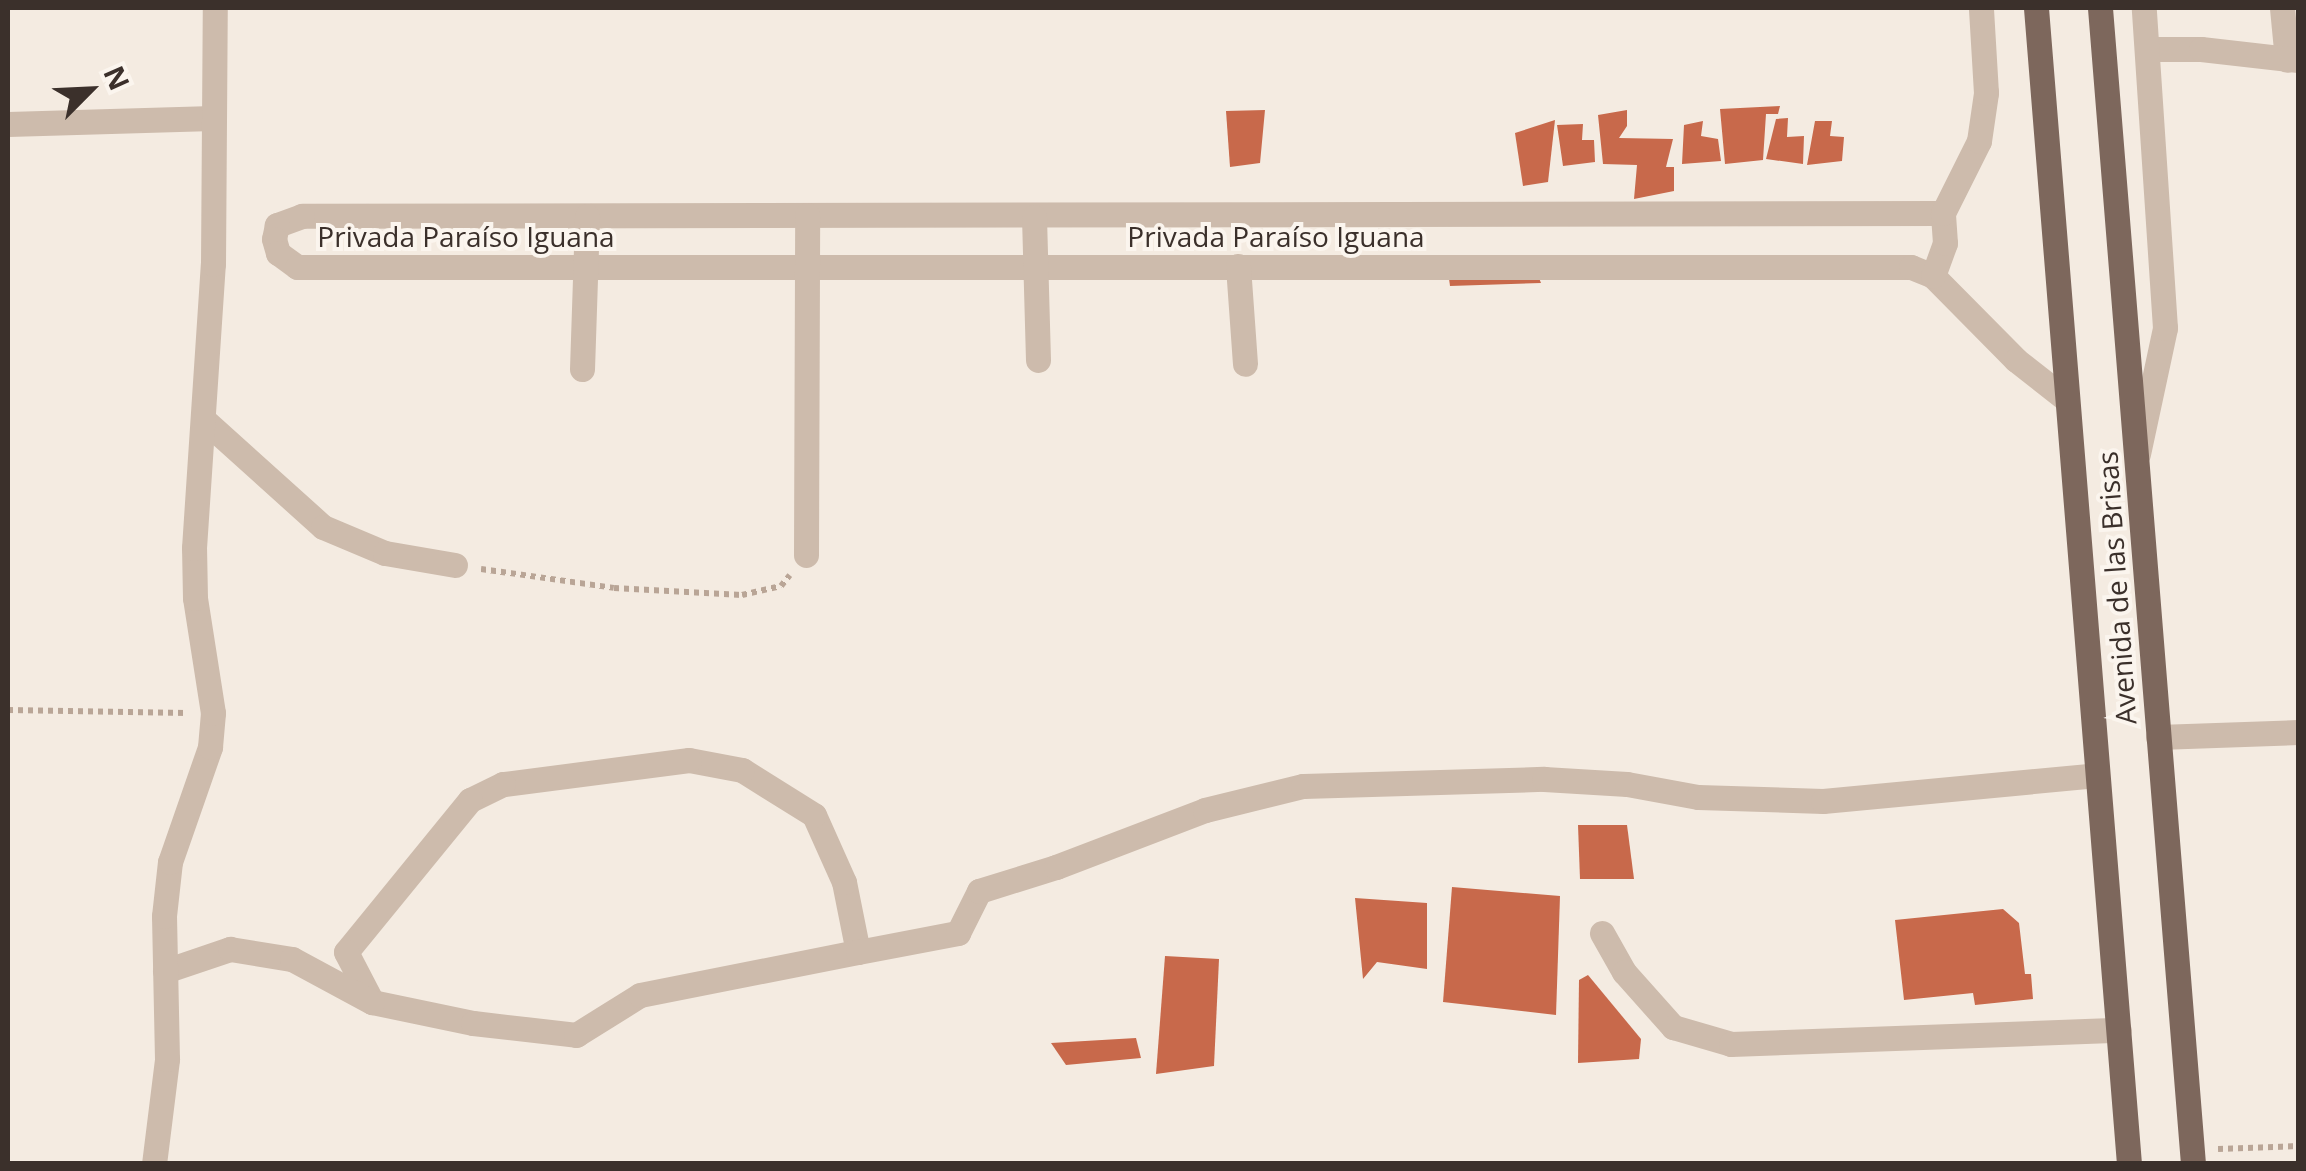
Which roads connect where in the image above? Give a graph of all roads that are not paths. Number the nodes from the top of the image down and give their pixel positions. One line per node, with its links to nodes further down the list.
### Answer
1 (215, 8): 9 (street)
2 (1981, 8): 11 (street)
3 (2036, 8): 23 (main road, Avenida de las Brisas)
4 (2100, 8): 25 (main road, Avenida de las Brisas)
5 (2144, 8): 7 (street)
6 (2282, 8): 8 (street)
7 (2148, 49): 8 (street); 25 (street)
8 (2293, 60)
9 (213, 118): 10 (street); 24 (street)
10 (8, 124)
11 (1943, 213): 14 (street, Privada Paraíso Iguana); 19 (street)
12 (807, 215): 13 (street, Privada Paraíso Iguana); 14 (street, Privada Paraíso Iguana); 15 (street)
13 (586, 216): 17 (street); 17 (street, Privada Paraíso Iguana)
14 (1034, 217): 16 (street)
15 (804, 263): 16 (street, Privada Paraíso Iguana); 17 (street, Privada Paraíso Iguana); 26 (street)
16 (1033, 265): 18 (street, Privada Paraíso Iguana); 20 (street)
17 (585, 266): 22 (street)
18 (1238, 266): 19 (street, Privada Paraíso Iguana); 21 (street)
19 (1933, 276): 23 (street)
20 (1038, 360)
21 (1245, 364)
22 (582, 368)
23 (2066, 398): 30 (main road, Avenida de las Brisas)
24 (203, 420): 27 (street); 33 (street)
25 (2136, 459): 29 (main road, Avenida de las Brisas)
26 (806, 556)
27 (454, 565)
28 (2298, 732): 29 (street)
29 (2158, 737): 36 (main road, Avenida de las Brisas)
30 (2097, 775): 32 (street); 35 (main road, Avenida de las Brisas)
31 (1602, 934): 35 (street)
32 (858, 952): 34 (street); 34 (street)
33 (164, 971): 34 (street); 37 (street)
34 (372, 1002)
35 (2119, 1030): 38 (main road, Avenida de las Brisas)
36 (2193, 1156)
37 (154, 1164)
38 (2128, 1164)

